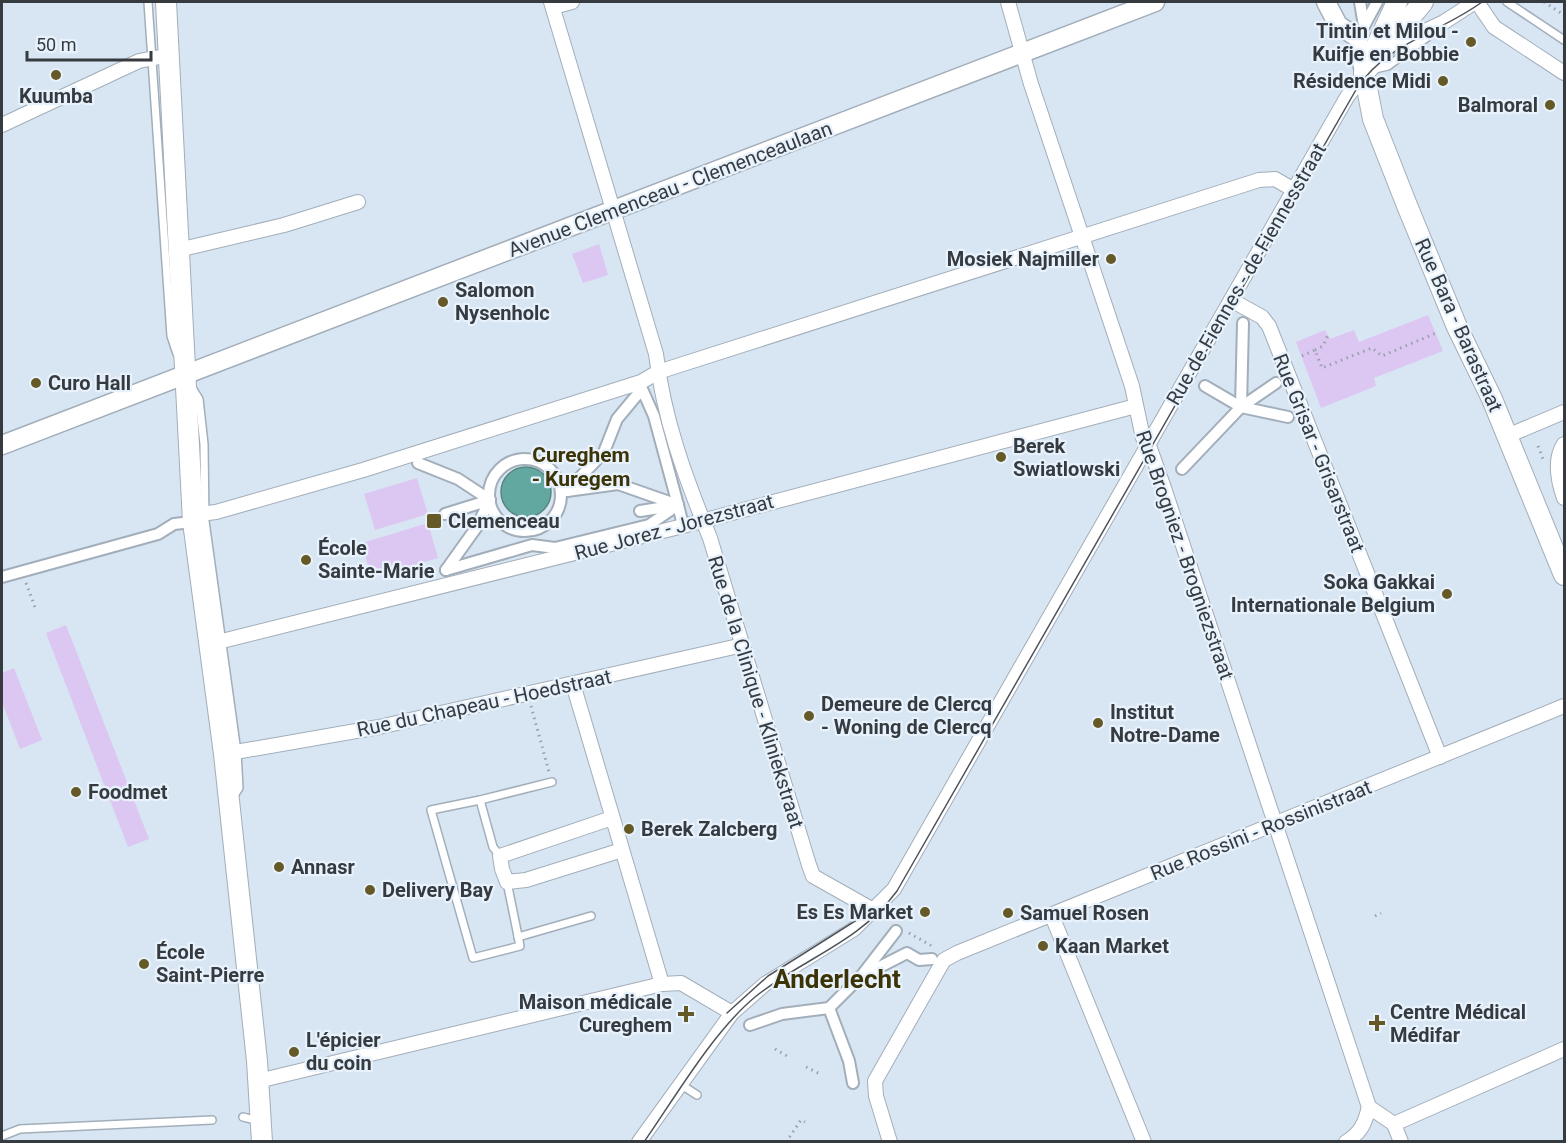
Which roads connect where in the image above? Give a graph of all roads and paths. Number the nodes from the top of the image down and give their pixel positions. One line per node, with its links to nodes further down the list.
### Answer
1 (148, 2): 17 (lane)
2 (166, 2): 17 (main road)
3 (572, 2): 12 (street)
4 (1008, 2): 16 (street, Rue Brogniez - Brogniezstraat)
5 (1155, 2): 16 (street, Avenue Clemenceau - Clemenceaulaan)
6 (1326, 2): 18 (street)
7 (1360, 2): 13 (street)
8 (1423, 2): 18 (main road)
9 (1476, 2): 18 (street, Rue de Fiennes - de Fiennesstraat); 19 (street)
10 (1508, 2): 15 (lane)
11 (1544, 2): 14 (path)
12 (552, 4): 23 (street, Rue de la Clinique - Kliniekstraat)
13 (1380, 4): 18 (main road)
14 (1564, 15)
15 (1564, 40)
16 (1023, 53): 23 (street, Avenue Clemenceau - Clemenceaulaan); 24 (street, Rue Brogniez - Brogniezstraat)
17 (161, 56): 20 (street); 25 (main road); 33 (lane)
18 (1364, 73): 21 (street, Rue de Fiennes - de Fiennesstraat); 40 (main road, Rue Bara - Barastraat)
19 (1564, 73)
20 (2, 125)
21 (1294, 190): 24 (street); 26 (street, Rue de Fiennes - de Fiennesstraat)
22 (357, 202): 25 (street)
23 (613, 211): 32 (street, Rue de la Clinique - Kliniekstraat); 33 (street, Avenue Clemenceau - Clemenceaulaan)
24 (1082, 237): 32 (street); 36 (street, Rue Brogniez - Brogniezstraat)
25 (178, 250): 33 (main road)
26 (1231, 300): 44 (street, Rue de Fiennes - de Fiennesstraat); 69 (street, Rue Grisar - Grisarstraat)
27 (1243, 323): 37 (street)
28 (1436, 333): 30 (path)
29 (1328, 335): 30 (path)
30 (1315, 350): 31 (path)
31 (1302, 356)
32 (658, 372): 54 (street); 55 (street, Rue de la Clinique - Kliniekstraat)
33 (184, 376): 43 (street, Avenue Clemenceau - Clemenceaulaan); 54 (main road)
34 (1276, 383): 37 (street)
35 (1205, 386): 37 (street)
36 (1137, 405): 44 (street, Rue Brogniez - Brogniezstraat); 55 (street, Rue Jorez - Jorezstraat)
37 (1241, 407): 39 (street); 47 (street)
38 (1564, 412): 40 (street)
39 (1288, 417)
40 (1507, 436): 60 (main road, Rue Bara - Barastraat)
41 (1535, 441): 45 (path)
42 (1564, 444): 50 (street)
43 (2, 445)
44 (1148, 445): 73 (street, Rue Brogniez - Brogniezstraat); 77 (street, Rue de Fiennes - de Fiennesstraat)
45 (1531, 449)
46 (418, 463): 51 (street)
47 (1182, 469)
48 (563, 490): 49 (street); 51 (street); 52 (street); 57 (street)
49 (648, 496): 52 (street); 52 (street)
50 (1564, 498)
51 (490, 500): 53 (street); 57 (street); 58 (street)
52 (681, 504): 56 (street); 58 (street)
53 (445, 514)
54 (193, 517): 59 (street); 63 (main road)
55 (702, 520): 63 (street, Rue Jorez - Jorezstraat); 64 (street, Rue de la Clinique - Kliniekstraat)
56 (682, 521)
57 (528, 531): 58 (street)
58 (532, 545)
59 (21, 570): 61 (street); 62 (path)
60 (1564, 575)
61 (2, 577)
62 (35, 607)
63 (216, 642): 68 (main road)
64 (742, 645): 65 (street, Rue du Chapeau - Hoedstraat); 77 (street, Rue de la Clinique - Kliniekstraat)
65 (573, 684): 66 (street, Rue du Chapeau - Hoedstraat); 72 (street)
66 (528, 693): 68 (street, Rue du Chapeau - Hoedstraat); 70 (path)
67 (1564, 706): 69 (street, Rue Rossini - Rossinistraat)
68 (230, 753): 97 (main road)
69 (1440, 757): 73 (street, Rue Rossini - Rossinistraat)
70 (552, 782): 71 (lane)
71 (480, 800): 75 (lane); 83 (lane)
72 (612, 818): 74 (street); 75 (street)
73 (1275, 824): 80 (street, Rue Rossini - Rossinistraat); 101 (street, Rue Brogniez - Brogniezstraat)
74 (622, 850): 76 (street); 86 (street)
75 (501, 855): 76 (street)
76 (507, 882): 83 (lane)
77 (875, 911): 88 (street, Rue de Fiennes - de Fiennesstraat)
78 (1381, 913): 81 (path)
79 (591, 916): 83 (lane)
80 (1053, 916): 84 (street, Rue Rossini - Rossinistraat); 111 (street)
81 (1375, 916)
82 (902, 931): 84 (path); 85 (street)
83 (518, 937)
84 (938, 960): 85 (street); 110 (street)
85 (860, 977): 87 (street)
86 (662, 984): 88 (street); 97 (street)
87 (829, 1008): 89 (street); 93 (street)
88 (732, 1013): 99 (street, Rue de Fiennes - de Fiennesstraat)
89 (750, 1024)
90 (775, 1049): 92 (path)
91 (1564, 1049): 104 (street)
92 (789, 1057)
93 (849, 1061): 95 (street); 98 (street)
94 (806, 1067): 96 (path)
95 (861, 1067)
96 (820, 1074)
97 (258, 1081): 107 (main road)
98 (853, 1083)
99 (680, 1084): 100 (lane); 108 (street, Rue de Fiennes - de Fiennesstraat)
100 (697, 1095)
101 (1369, 1107): 104 (street); 112 (street)
102 (212, 1120): 105 (lane)
103 (805, 1122): 109 (path)
104 (1394, 1124): 113 (street)
105 (2, 1135): 106 (lane)
106 (4, 1142)
107 (262, 1142)
108 (639, 1142)
109 (786, 1142)
110 (890, 1142)
111 (1144, 1142)
112 (1346, 1142)
113 (1401, 1142)

